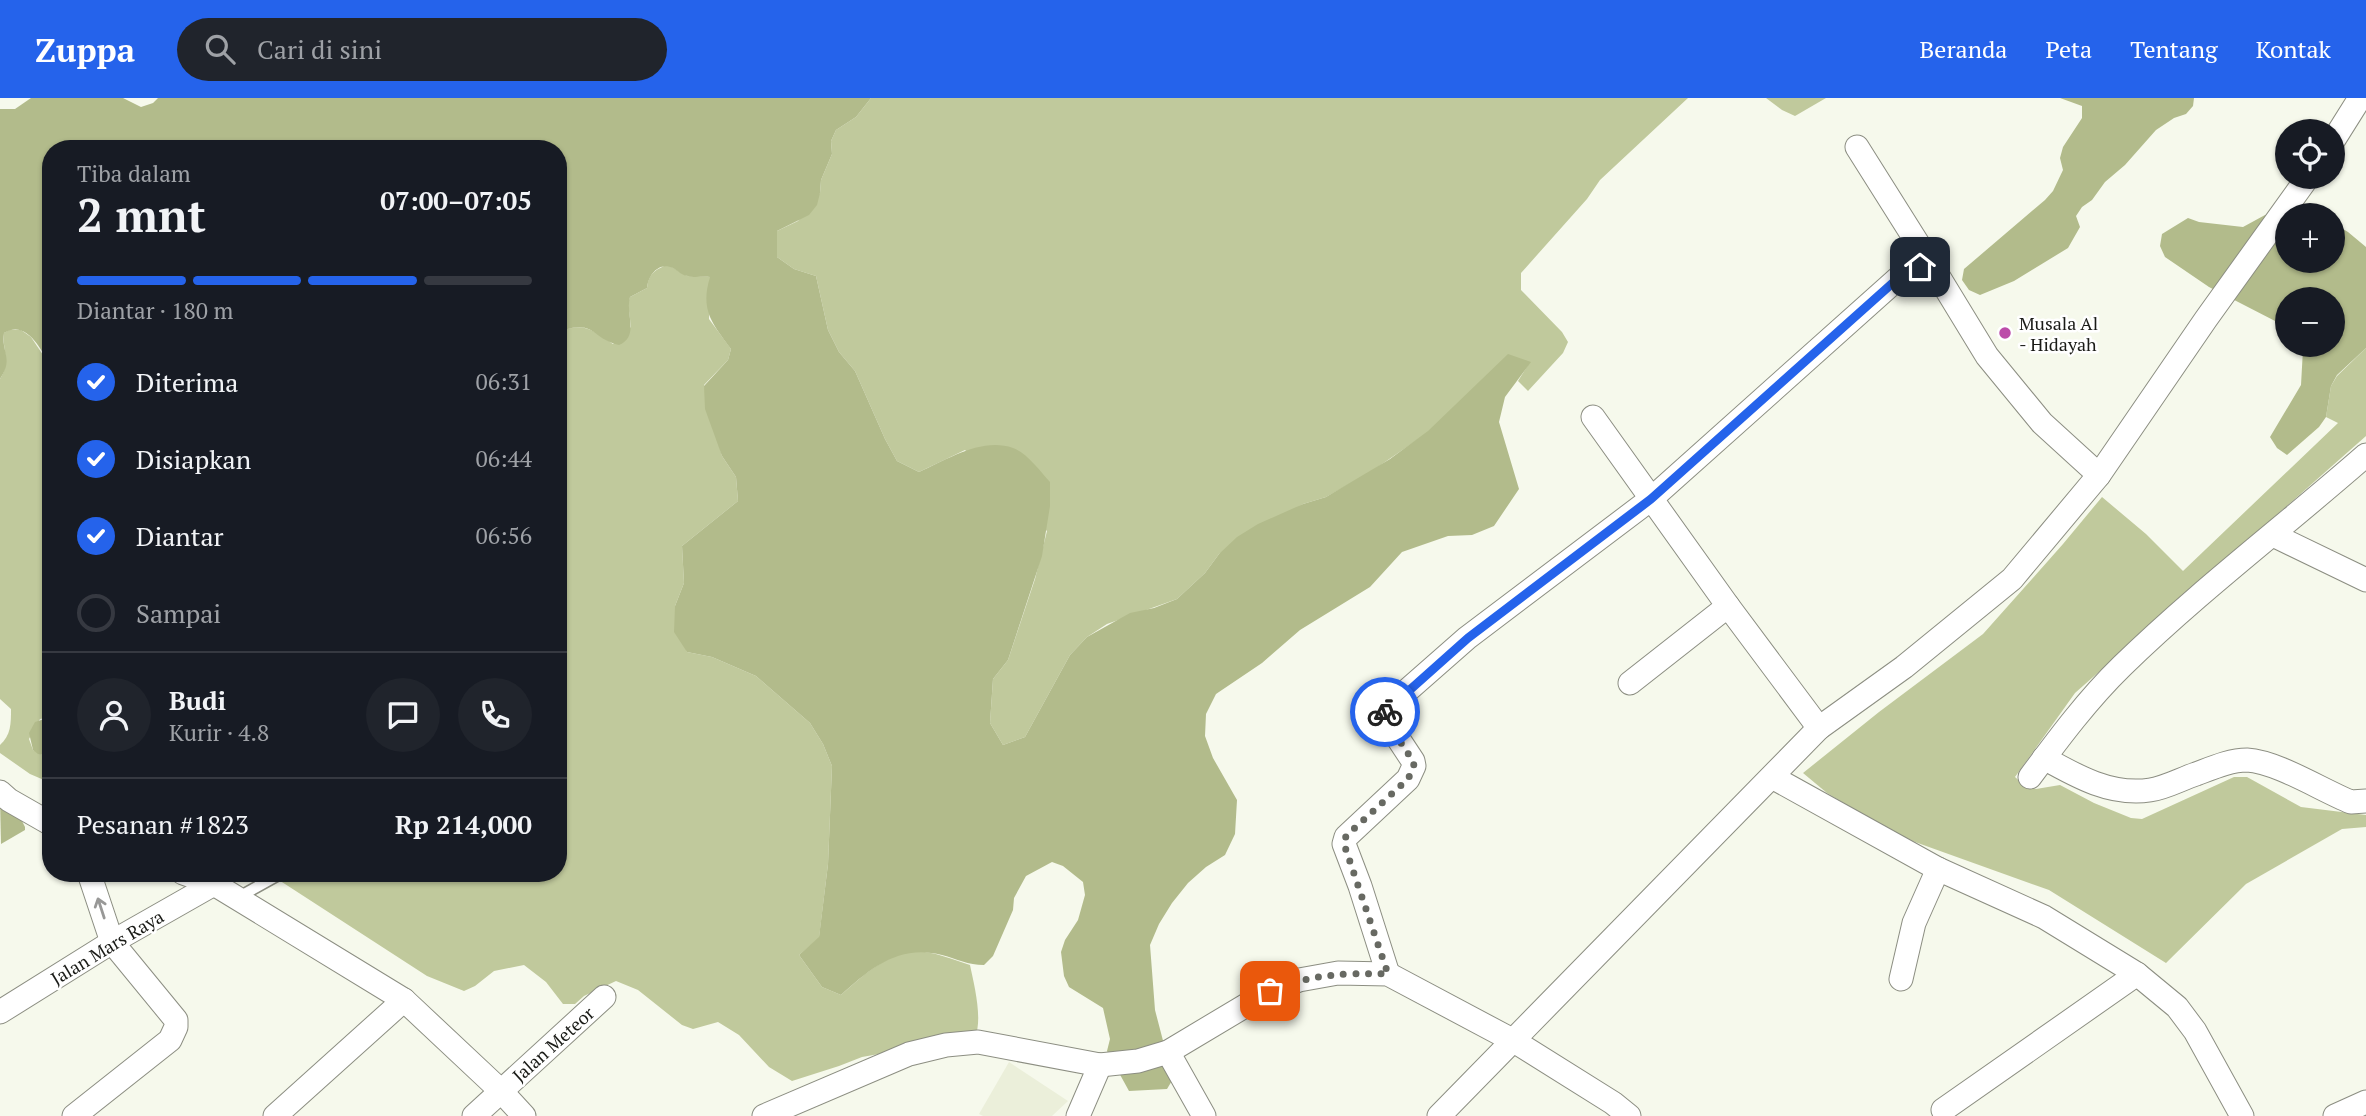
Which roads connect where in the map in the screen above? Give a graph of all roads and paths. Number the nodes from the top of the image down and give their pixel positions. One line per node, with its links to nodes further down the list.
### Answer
1 (2360, 98): 2 (street)
2 (2345, 122)
3 (1857, 147): 5 (street)
4 (2299, 189): 8 (street)
5 (1937, 275): 8 (street); 9 (street)
6 (1593, 417): 9 (street)
7 (2366, 456): 10 (street)
8 (2099, 475): 14 (street)
9 (1651, 499): 12 (street); 26 (street)
10 (2273, 535): 11 (street); 17 (street)
11 (2366, 580)
12 (1728, 606): 13 (street); 14 (street)
13 (1630, 683)
14 (1819, 728): 15 (street)
15 (1772, 777): 19 (street); 32 (street)
16 (0, 792): 18 (street)
17 (2366, 801)
18 (42, 819)
19 (1938, 869): 27 (street); 28 (street)
20 (92, 882): 25 (street, one-way to 20)
21 (208, 882): 23 (street)
22 (266, 882): 24 (lane)
23 (214, 884): 24 (street); 25 (street, Jalan Mars Raya)
24 (237, 898): 30 (street)
25 (112, 942): 31 (street, Jalan Mars Raya); 38 (street)
26 (1388, 974): 32 (street); 33 (street)
27 (2137, 974): 37 (street); 47 (street)
28 (1901, 979)
29 (604, 998): 35 (street, Jalan Meteor)
30 (404, 1000): 35 (street); 39 (street)
31 (0, 1012)
32 (1514, 1041): 45 (street); 46 (street)
33 (1168, 1052): 34 (street); 44 (street)
34 (1100, 1065): 42 (street); 43 (street)
35 (502, 1091): 40 (street, Jalan Meteor); 41 (street)
36 (2366, 1102): 48 (street)
37 (1943, 1110)
38 (74, 1116)
39 (275, 1116)
40 (474, 1116)
41 (524, 1116)
42 (764, 1116)
43 (1078, 1116)
44 (1204, 1116)
45 (1439, 1116)
46 (1629, 1116)
47 (2242, 1116)
48 (2335, 1116)

